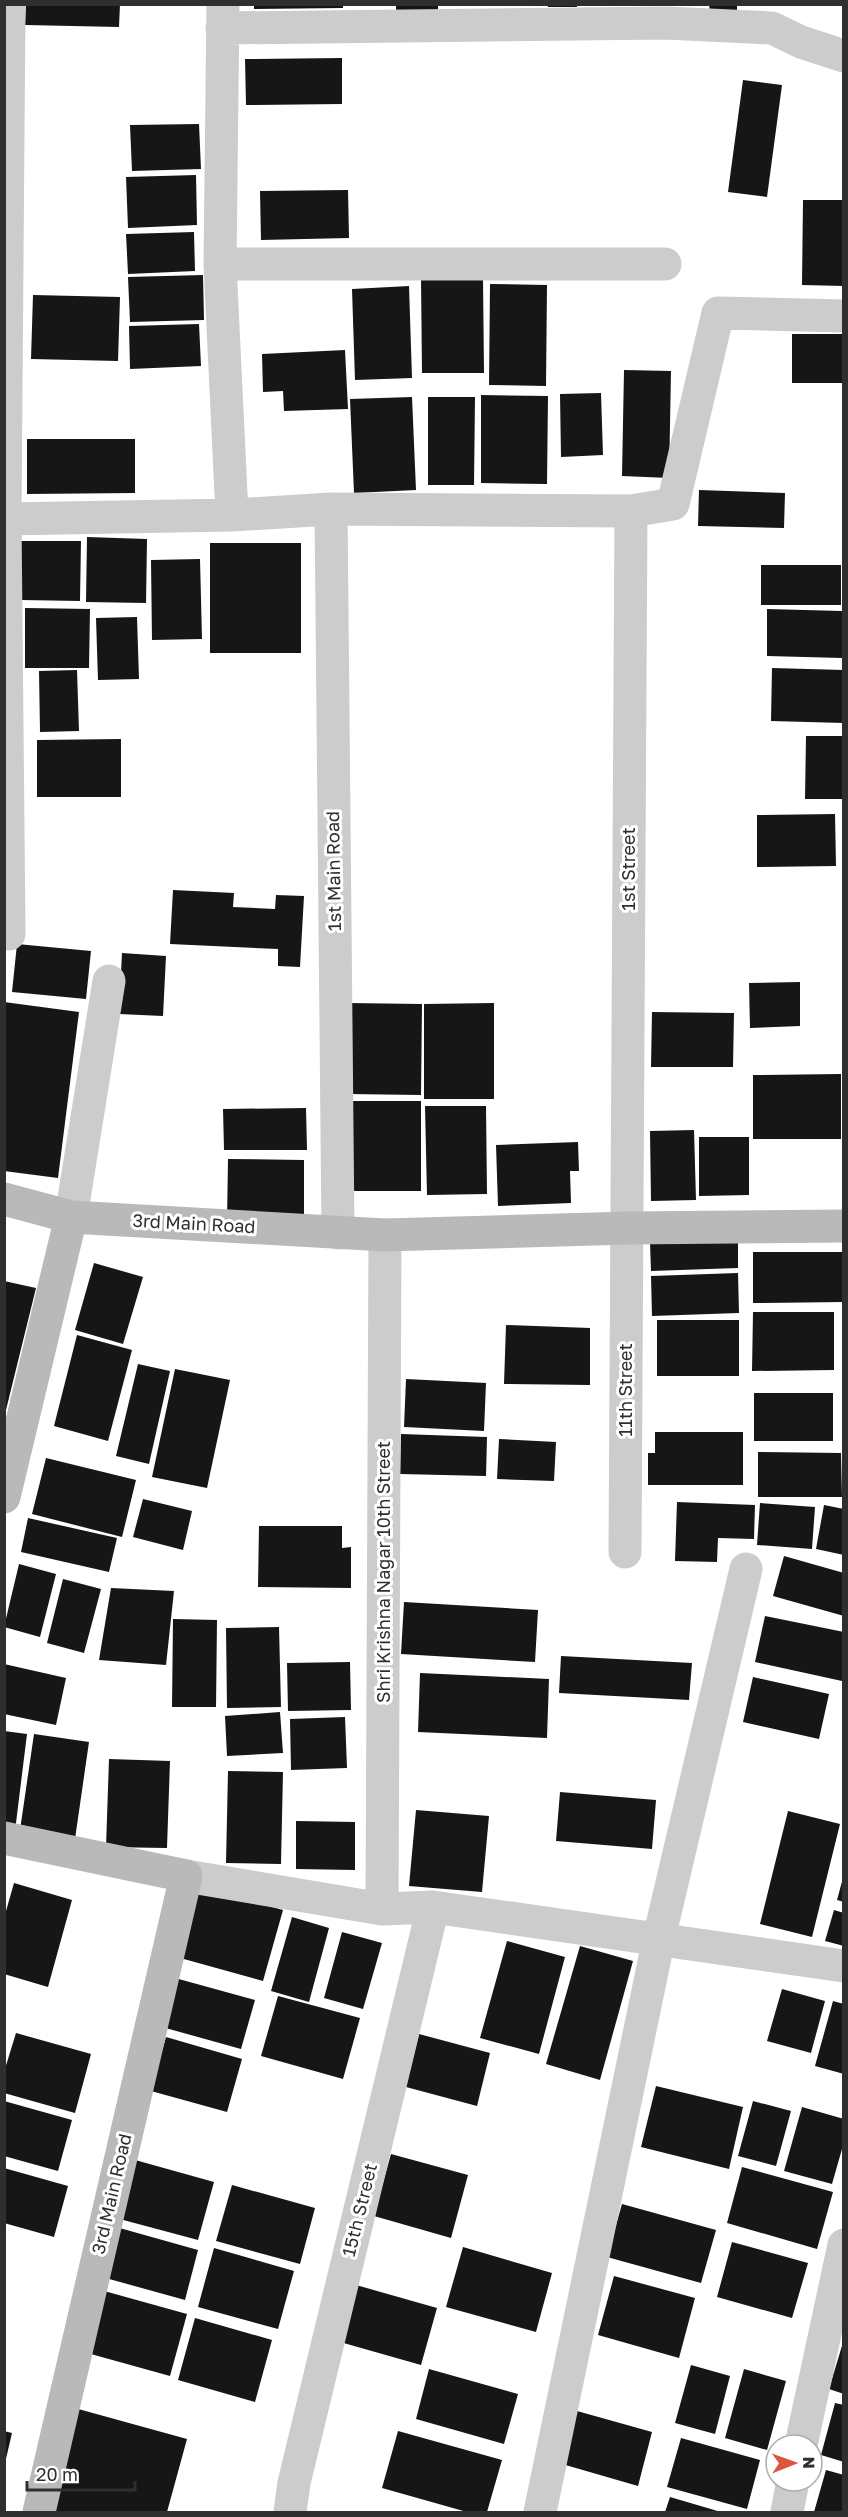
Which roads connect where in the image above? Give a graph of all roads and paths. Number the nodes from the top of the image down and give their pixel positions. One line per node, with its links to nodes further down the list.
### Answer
1 (9, 4): 10 (street)
2 (223, 16): 3 (street); 4 (street)
3 (843, 56)
4 (220, 264): 5 (street); 9 (street)
5 (665, 264)
6 (843, 316): 8 (street)
7 (331, 509): 8 (street); 9 (street); 17 (street, 1st Main Road)
8 (631, 511): 16 (street, 1st Street)
9 (232, 515): 10 (street)
10 (5, 519): 11 (street)
11 (9, 934)
12 (109, 981): 14 (street)
13 (4, 1199): 14 (street, 3rd Main Road)
14 (71, 1217): 17 (street, 3rd Main Road); 19 (street)
15 (843, 1226): 16 (street, 3rd Main Road)
16 (628, 1227): 18 (street, 3rd Main Road); 20 (street, 11th Street)
17 (338, 1233): 18 (street, 3rd Main Road)
18 (386, 1235): 25 (street, Shri Krishna Nagar 10th Street)
19 (4, 1497)
20 (625, 1552)
21 (746, 1569): 26 (street)
22 (4, 1838): 23 (street)
23 (186, 1876): 25 (street); 31 (street, 3rd Main Road)
24 (433, 1907): 25 (street); 26 (street); 32 (street, 15th Street)
25 (382, 1909)
26 (659, 1938): 27 (street); 33 (street)
27 (843, 1966)
28 (843, 2245): 29 (street)
29 (804, 2433)
30 (791, 2493): 34 (street)
31 (39, 2512)
32 (290, 2512)
33 (540, 2512)
34 (787, 2512)

